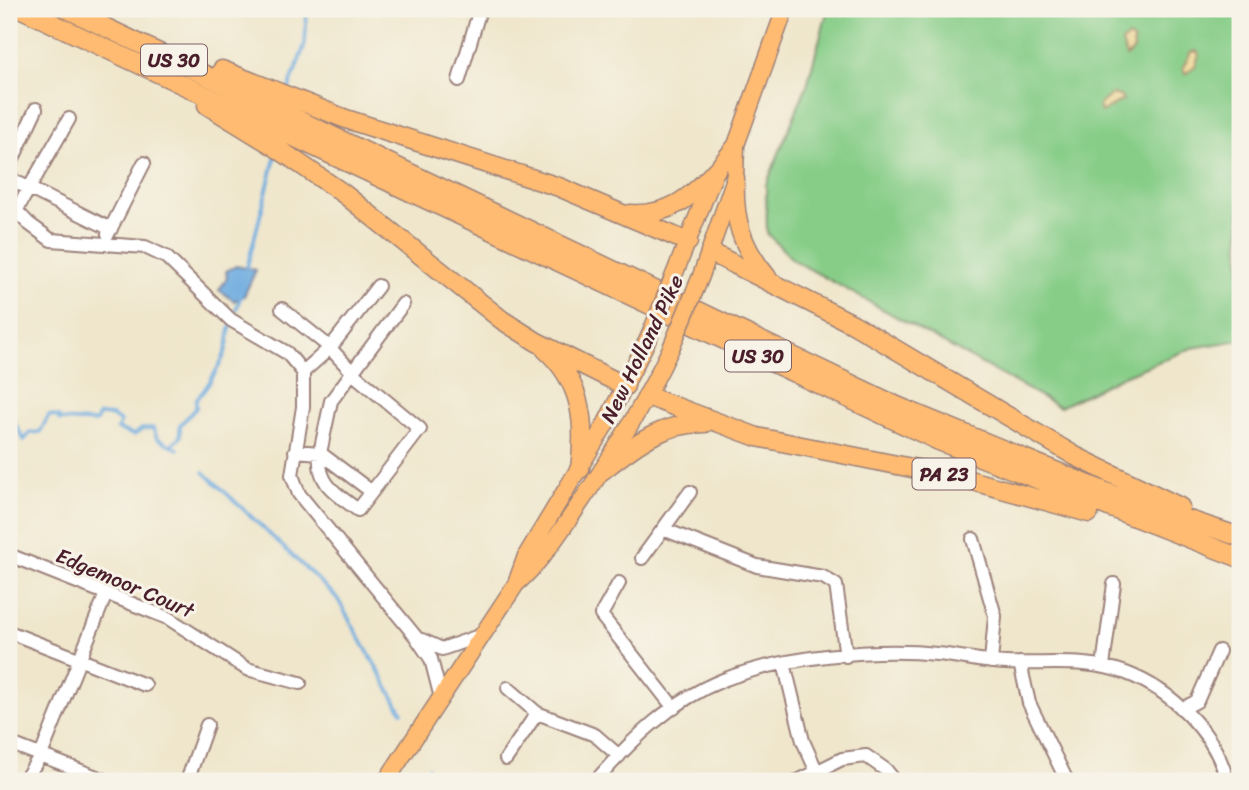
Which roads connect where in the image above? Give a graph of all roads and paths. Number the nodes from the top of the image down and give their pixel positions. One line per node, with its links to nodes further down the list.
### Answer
1 (22, 9): 9 (highway, US 30)
2 (67, 9): 9 (highway, US 30)
3 (78, 9): 9 (highway)
4 (480, 9): 6 (street)
5 (785, 9): 10 (main road, New Holland Pike)
6 (459, 80)
7 (36, 108): 12 (street)
8 (69, 119): 15 (street)
9 (282, 122): 17 (highway); 26 (highway); 40 (highway, US 30); 44 (highway, US 30)
10 (736, 145): 13 (main road, New Holland Pike); 14 (main road, New Holland Pike)
11 (144, 163): 18 (street)
12 (9, 168): 15 (street)
13 (716, 170): 17 (highway); 19 (main road, New Holland Pike)
14 (735, 178): 21 (main road, New Holland Pike); 22 (highway)
15 (30, 189): 16 (street); 18 (street)
16 (13, 207): 20 (street)
17 (623, 214): 19 (highway)
18 (111, 229): 20 (street)
19 (688, 242): 21 (main road); 30 (main road, New Holland Pike, bridge)
20 (104, 244): 29 (street)
21 (710, 252): 22 (highway); 31 (main road, New Holland Pike, bridge)
22 (771, 282): 40 (highway)
23 (378, 286): 27 (street)
24 (403, 304): 28 (street)
25 (282, 309): 27 (street)
26 (537, 342): 30 (highway); 35 (highway)
27 (330, 348): 28 (street); 29 (street)
28 (351, 371): 34 (street); 37 (street)
29 (303, 372): 33 (street)
30 (625, 386): 31 (main road, PA 23); 35 (main road, New Holland Pike)
31 (647, 396): 32 (highway, PA 23); 36 (main road, New Holland Pike)
32 (715, 423): 36 (highway); 44 (highway, PA 23)
33 (295, 451): 34 (street); 51 (street)
34 (320, 453): 37 (street); 37 (street)
35 (580, 469): 46 (main road, New Holland Pike)
36 (603, 470): 46 (main road, New Holland Pike)
37 (372, 492)
38 (690, 492): 39 (street)
39 (663, 529): 43 (street); 53 (street)
40 (1240, 536)
41 (973, 540): 55 (street)
42 (9, 555): 48 (street, Edgemoor Court)
43 (642, 558)
44 (1240, 559)
45 (619, 583): 63 (street)
46 (516, 584): 50 (main road, New Holland Pike)
47 (1114, 584): 58 (street)
48 (106, 594): 54 (street); 59 (street, Edgemoor Court)
49 (9, 632): 54 (street)
50 (483, 635): 51 (street); 62 (main road, New Holland Pike)
51 (416, 637): 62 (street)
52 (1219, 651): 64 (street)
53 (846, 656): 55 (street); 56 (street)
54 (79, 659): 60 (street); 68 (street)
55 (991, 662): 57 (street)
56 (785, 663): 63 (street); 71 (street)
57 (1020, 663): 58 (street); 79 (street)
58 (1103, 666): 64 (street)
59 (300, 683)
60 (145, 685)
61 (508, 688): 65 (street)
62 (441, 698): 75 (main road, New Holland Pike)
63 (674, 708): 69 (street)
64 (1182, 709): 80 (street)
65 (537, 713): 69 (street); 70 (street)
66 (207, 724): 74 (street)
67 (9, 743): 68 (street)
68 (41, 755): 72 (street); 73 (street)
69 (619, 756): 76 (street)
70 (506, 759)
71 (818, 776): 77 (street); 78 (street)
72 (24, 781)
73 (107, 781)
74 (187, 781)
75 (386, 781)
76 (596, 781)
77 (798, 781)
78 (895, 781)
79 (1067, 781)
80 (1227, 781)

